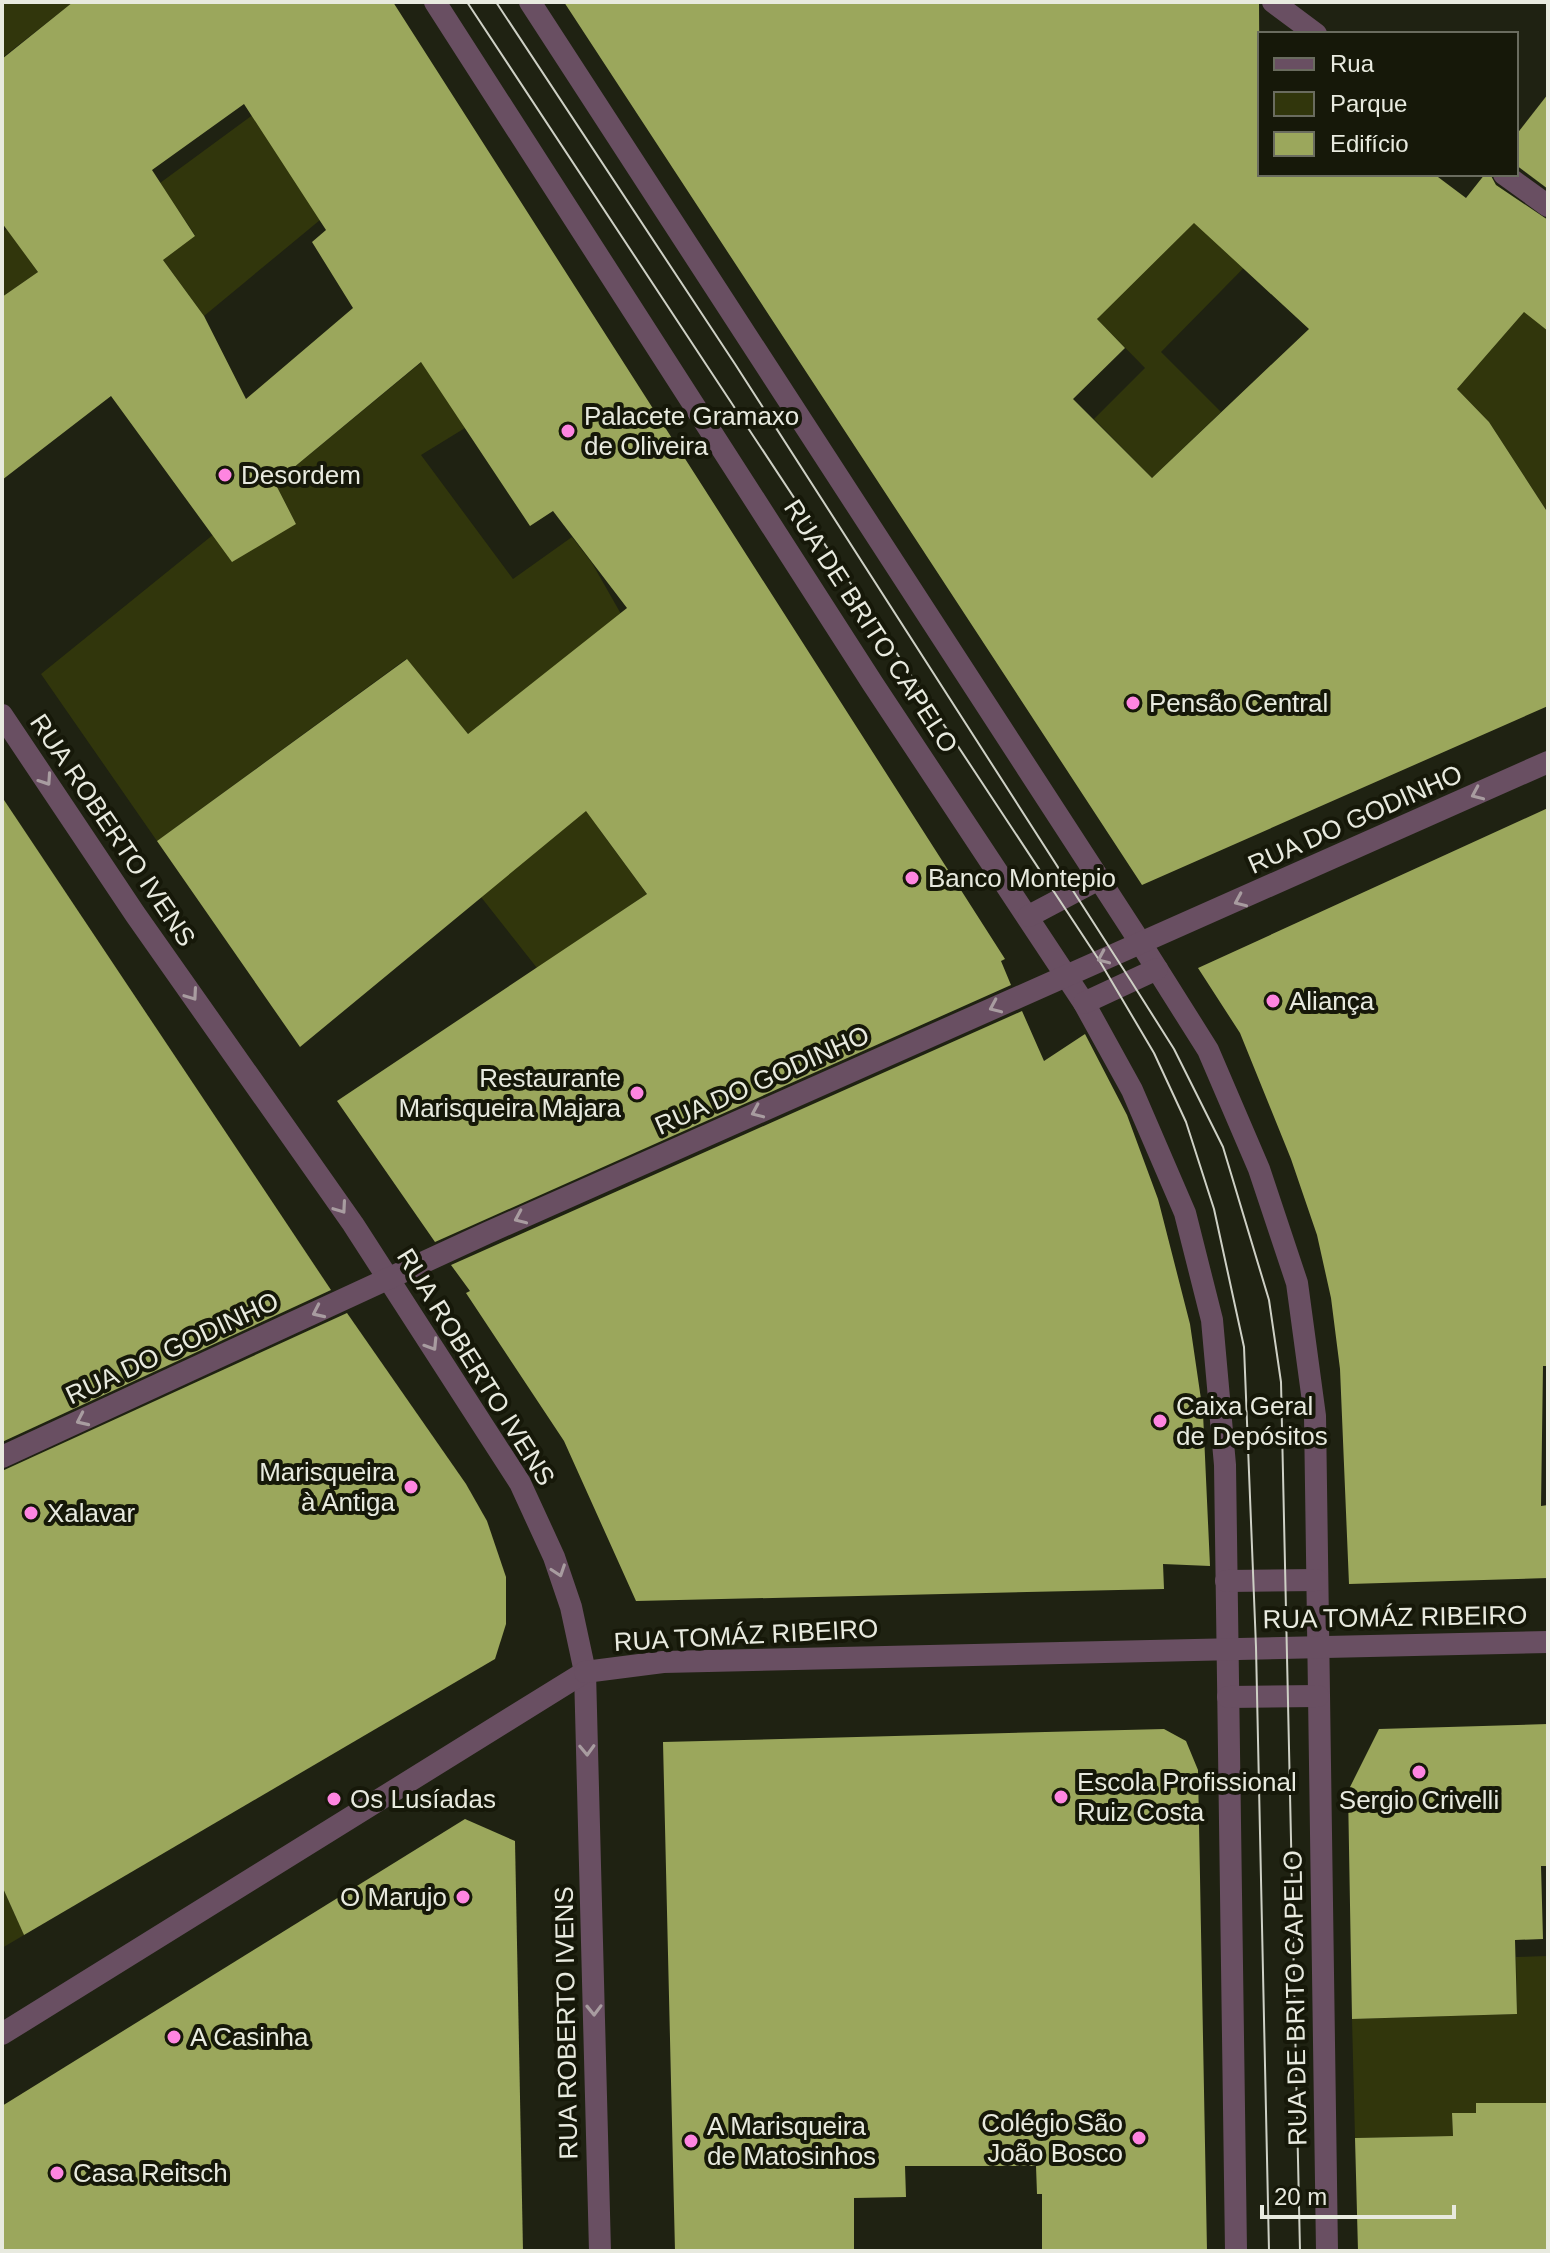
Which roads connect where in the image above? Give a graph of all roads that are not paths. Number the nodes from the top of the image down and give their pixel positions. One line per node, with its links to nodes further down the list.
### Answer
1 (435, 2): 10 (street, RUA DE BRITO CAPELO)
2 (530, 2): 9 (street, RUA DE BRITO CAPELO)
3 (1273, 2): 4 (street)
4 (1313, 32)
5 (1507, 176): 6 (street)
6 (1548, 206)
7 (2, 715): 15 (street, RUA ROBERTO IVENS, one-way to 15)
8 (1548, 762): 11 (street, RUA DO GODINHO, one-way to 11)
9 (1099, 879): 10 (street); 11 (street, RUA DE BRITO CAPELO)
10 (1029, 916): 13 (street, RUA DE BRITO CAPELO)
11 (1140, 942): 12 (street, RUA DE BRITO CAPELO); 13 (street, RUA DO GODINHO, one-way to 13)
12 (1157, 969): 14 (street); 17 (street, RUA DE BRITO CAPELO)
13 (1066, 975): 14 (street, RUA DE BRITO CAPELO); 15 (street, RUA DO GODINHO, one-way to 15)
14 (1084, 1003): 18 (street, RUA DE BRITO CAPELO)
15 (389, 1279): 16 (street, RUA DO GODINHO, one-way to 16); 22 (street, RUA ROBERTO IVENS, one-way to 22)
16 (2, 1457)
17 (1317, 1580): 18 (street); 21 (street, RUA DE BRITO CAPELO)
18 (1226, 1581): 20 (street, RUA DE BRITO CAPELO)
19 (1548, 1642): 21 (street, RUA TOMÁZ RIBEIRO)
20 (1227, 1647): 21 (street, RUA TOMÁZ RIBEIRO); 22 (street, RUA TOMÁZ RIBEIRO); 24 (street, RUA DE BRITO CAPELO)
21 (1317, 1647): 23 (street, RUA DE BRITO CAPELO)
22 (585, 1672): 25 (street, RUA TOMÁZ RIBEIRO); 26 (street, RUA ROBERTO IVENS, one-way to 26)
23 (1318, 1696): 24 (street); 28 (street, RUA DE BRITO CAPELO)
24 (1228, 1697): 27 (street, RUA DE BRITO CAPELO)
25 (2, 2034)
26 (600, 2251)
27 (1236, 2251)
28 (1327, 2251)

